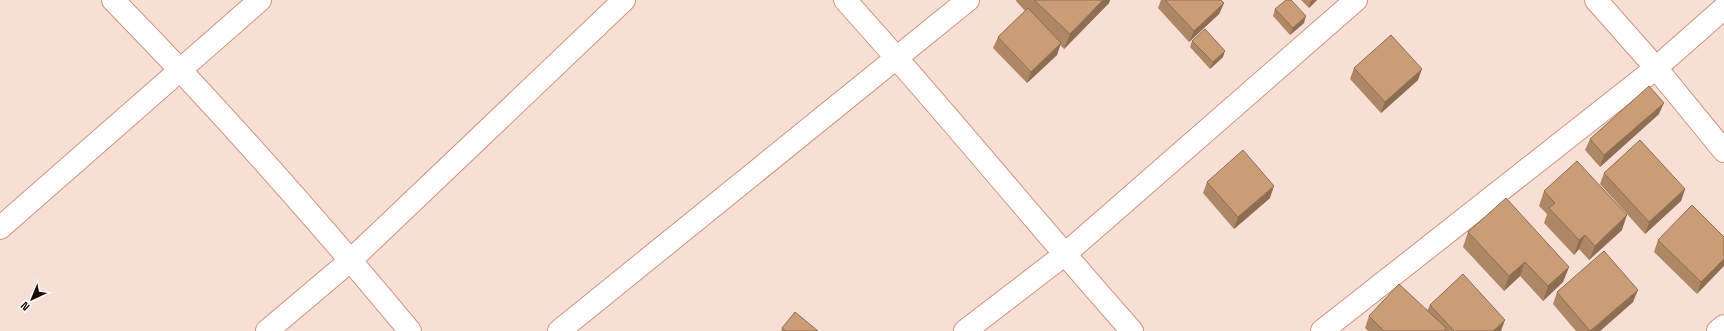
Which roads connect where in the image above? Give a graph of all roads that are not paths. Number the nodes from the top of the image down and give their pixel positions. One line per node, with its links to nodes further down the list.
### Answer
1 (114, 0): 11 (street)
2 (260, 0): 11 (street)
3 (624, 0): 15 (street)
4 (845, 0): 9 (street)
5 (968, 0): 9 (street)
6 (1356, 0): 14 (street)
7 (1596, 0): 10 (street)
8 (1724, 8): 10 (street)
9 (898, 58): 14 (street); 19 (street)
10 (1656, 68): 12 (street); 22 (street)
11 (181, 69): 13 (street); 15 (street)
12 (1724, 151)
13 (0, 228)
14 (1064, 255): 20 (street); 21 (street)
15 (351, 260): 17 (street); 18 (street)
16 (1724, 326): 23 (street)
17 (266, 331)
18 (410, 331)
19 (559, 331)
20 (965, 331)
21 (1132, 331)
22 (1322, 331)
23 (1718, 331)

